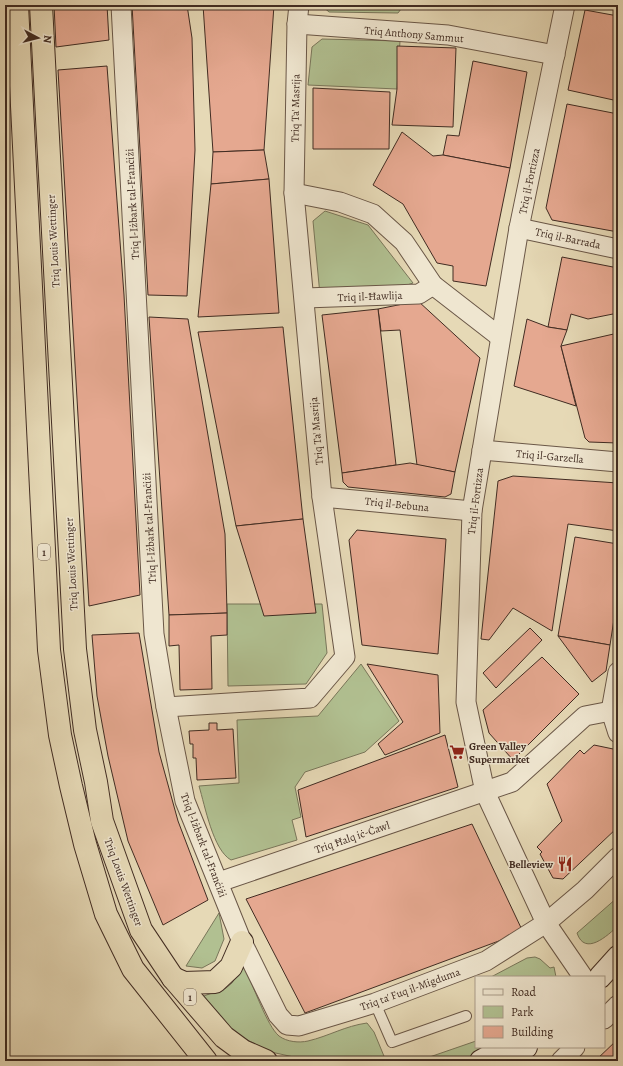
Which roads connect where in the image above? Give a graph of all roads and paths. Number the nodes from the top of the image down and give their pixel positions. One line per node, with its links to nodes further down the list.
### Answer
1 (17, 5): 39 (highway, 1)
2 (41, 5): 30 (highway, Triq Louis Wettinger / 1)
3 (121, 5): 19 (street, Triq l-Iżbark tal-Franċiżi)
4 (299, 5): 6 (street, Triq Ta' Masrija)
5 (565, 5): 7 (street, Triq il-Fortizza)
6 (297, 24): 7 (street, Triq Anthony Sammut); 8 (street, Triq Ta' Masrija)
7 (555, 55): 9 (street, Triq il-Fortizza)
8 (294, 193): 11 (street); 12 (street, Triq Ta' Masrija)
9 (519, 228): 10 (street, Triq il-Barrada); 13 (street, Triq il-Fortizza)
10 (618, 249)
11 (433, 285): 12 (street, Triq il-Ħawlija); 13 (street)
12 (304, 298): 16 (street, Triq Ta' Masrija)
13 (500, 337): 14 (street, Triq il-Fortizza)
14 (482, 450): 15 (street, Triq il-Garzella); 17 (street, Triq il-Fortizza)
15 (618, 462)
16 (322, 497): 17 (street, Triq il-Bebuna); 19 (street, Triq Ta' Masrija)
17 (472, 511): 22 (street, Triq il-Fortizza)
18 (618, 672): 20 (street)
19 (166, 707): 24 (street, Triq l-Iżbark tal-Franċiżi)
20 (611, 711): 21 (street); 22 (street, Triq Ħalq iċ-Ċawl)
21 (618, 733)
22 (485, 792): 24 (street, Triq Ħalq iċ-Ċawl); 25 (street, Triq il-Fortizza)
23 (618, 857): 25 (street, Triq ta' Fuq il-Migduma)
24 (219, 882): 26 (street, Triq l-Iżbark tal-Franċiżi)
25 (546, 923): 28 (street, Triq il-Fortizza); 31 (street, Triq ta' Fuq il-Migduma)
26 (242, 942): 30 (highway); 35 (street, Triq l-Iżbark tal-Franċiżi)
27 (618, 957): 29 (main road)
28 (582, 976)
29 (601, 976)
30 (173, 978): 40 (highway, Triq Louis Wettinger / 1)
31 (375, 1003): 33 (lane); 35 (street, Triq ta' Fuq il-Migduma)
32 (618, 1005): 34 (street)
33 (466, 1016)
34 (605, 1018)
35 (288, 1025)
36 (504, 1048): 41 (main road)
37 (524, 1048): 42 (main road)
38 (574, 1048): 43 (street)
39 (206, 1061)
40 (266, 1061)
41 (481, 1061)
42 (502, 1061)
43 (561, 1061)

